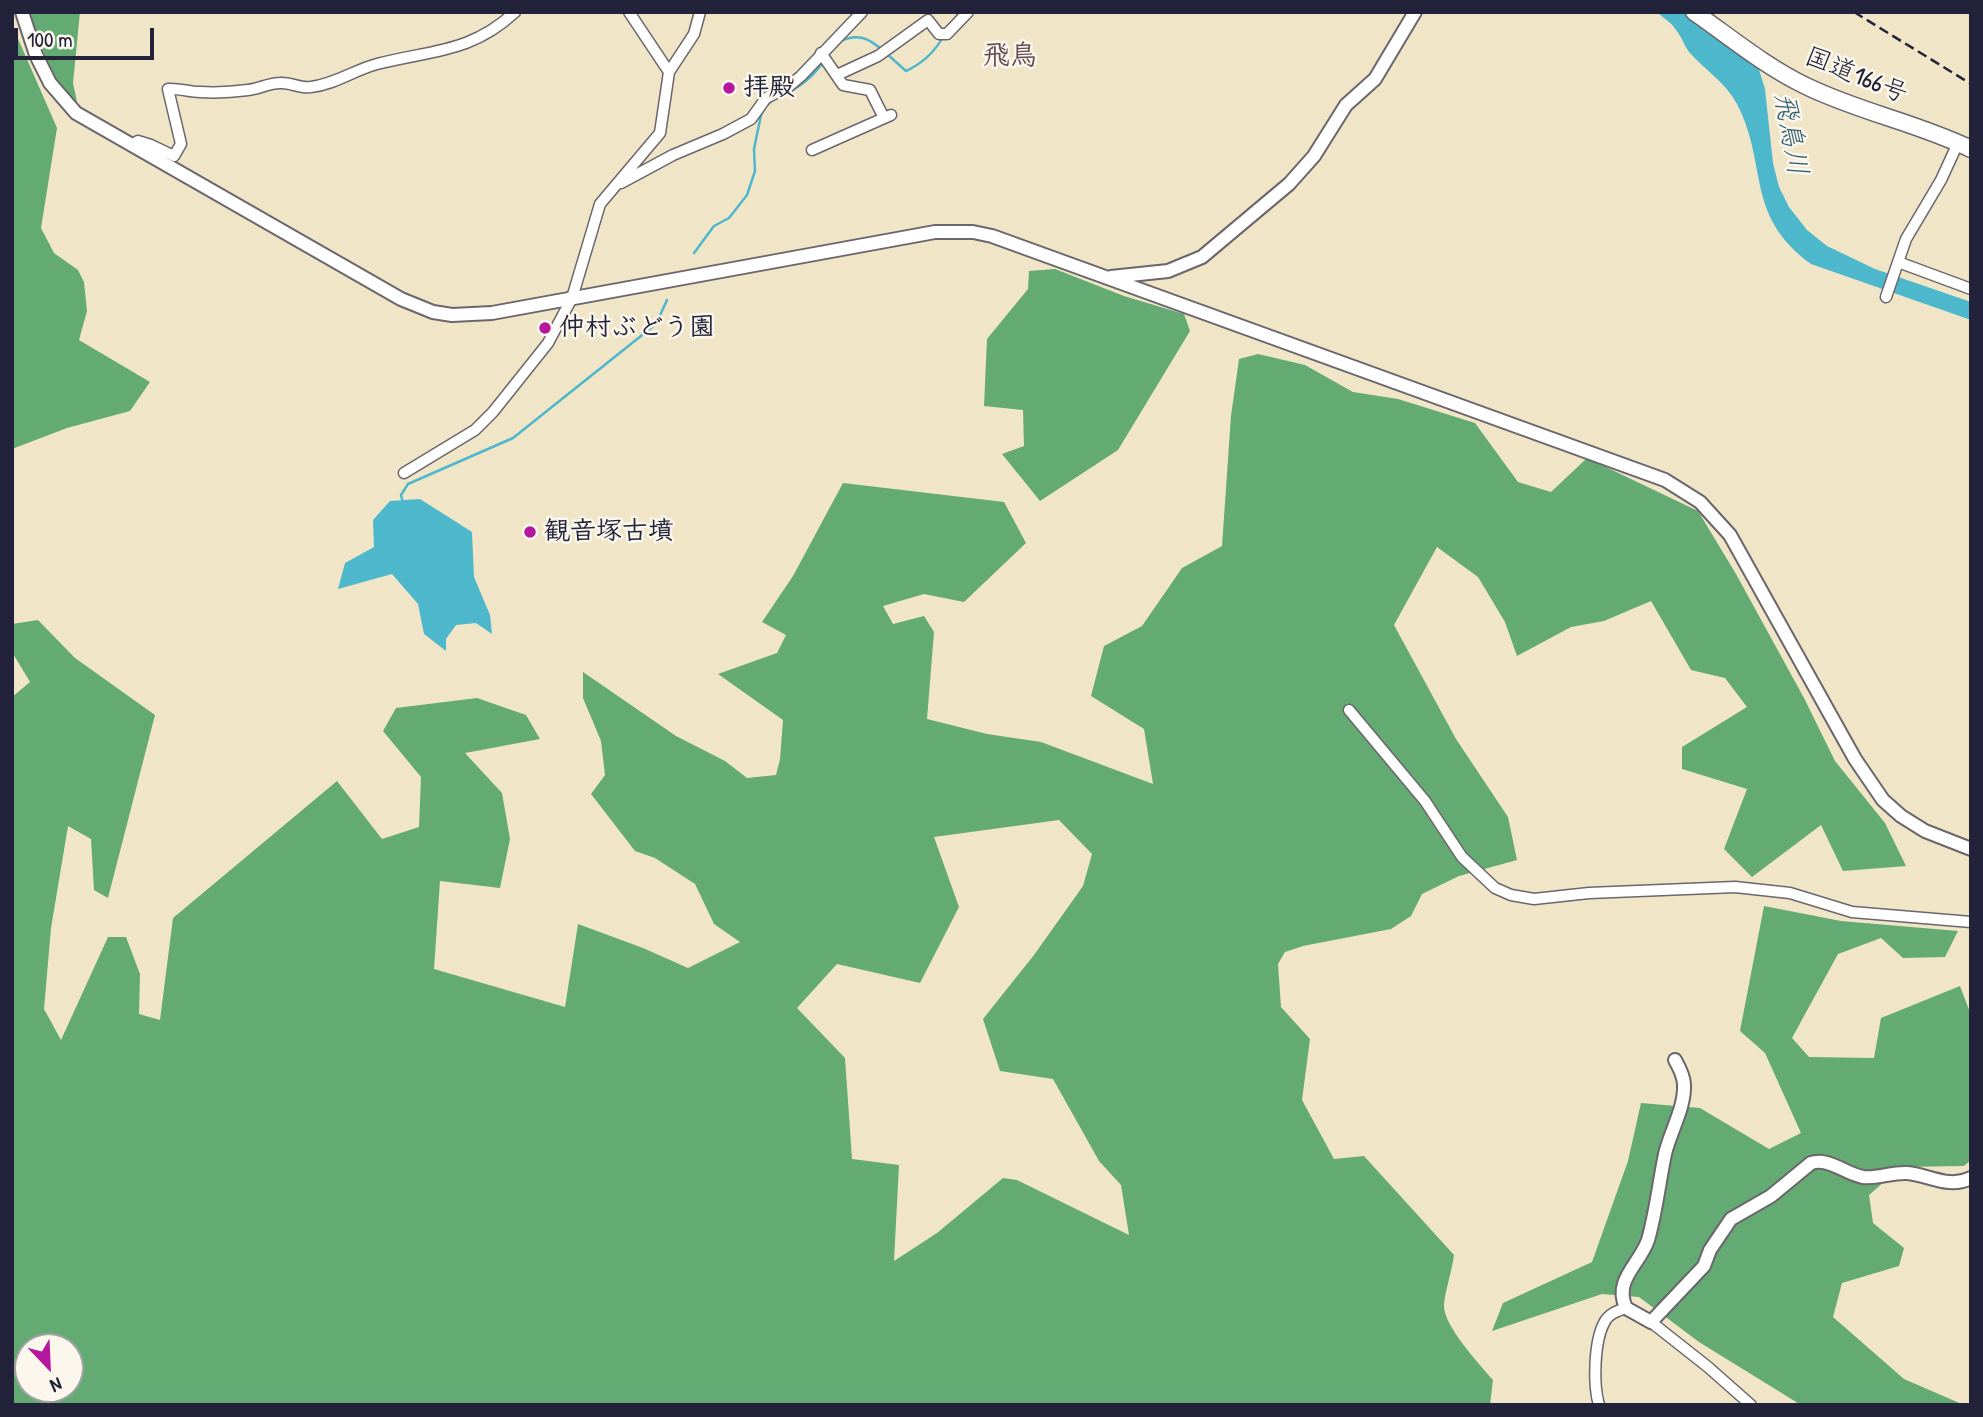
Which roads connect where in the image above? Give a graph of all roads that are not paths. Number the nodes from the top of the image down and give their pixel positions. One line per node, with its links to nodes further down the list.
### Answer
1 (22, 12): 12 (street)
2 (515, 12): 12 (street)
3 (629, 12): 10 (street)
4 (700, 12): 10 (street)
5 (862, 12): 9 (street)
6 (968, 12): 11 (street)
7 (1415, 12): 17 (street)
8 (1694, 12): 13 (highway, 国道166号)
9 (824, 56): 11 (street); 15 (street)
10 (669, 72): 15 (street)
11 (837, 75): 14 (street)
12 (132, 145): 20 (street)
13 (1964, 146): 16 (street)
14 (812, 150)
15 (614, 186): 20 (street)
16 (1896, 267): 18 (street); 19 (street)
17 (1106, 277): 20 (street); 23 (street)
18 (1971, 289)
19 (1886, 295)
20 (572, 298): 21 (street)
21 (404, 473)
22 (1349, 710): 24 (street)
23 (1971, 849)
24 (1971, 922)
25 (1675, 1060): 27 (street)
26 (1971, 1178): 28 (street)
27 (1626, 1308): 28 (street); 29 (street)
28 (1651, 1322): 30 (street)
29 (1599, 1405)
30 (1751, 1405)

